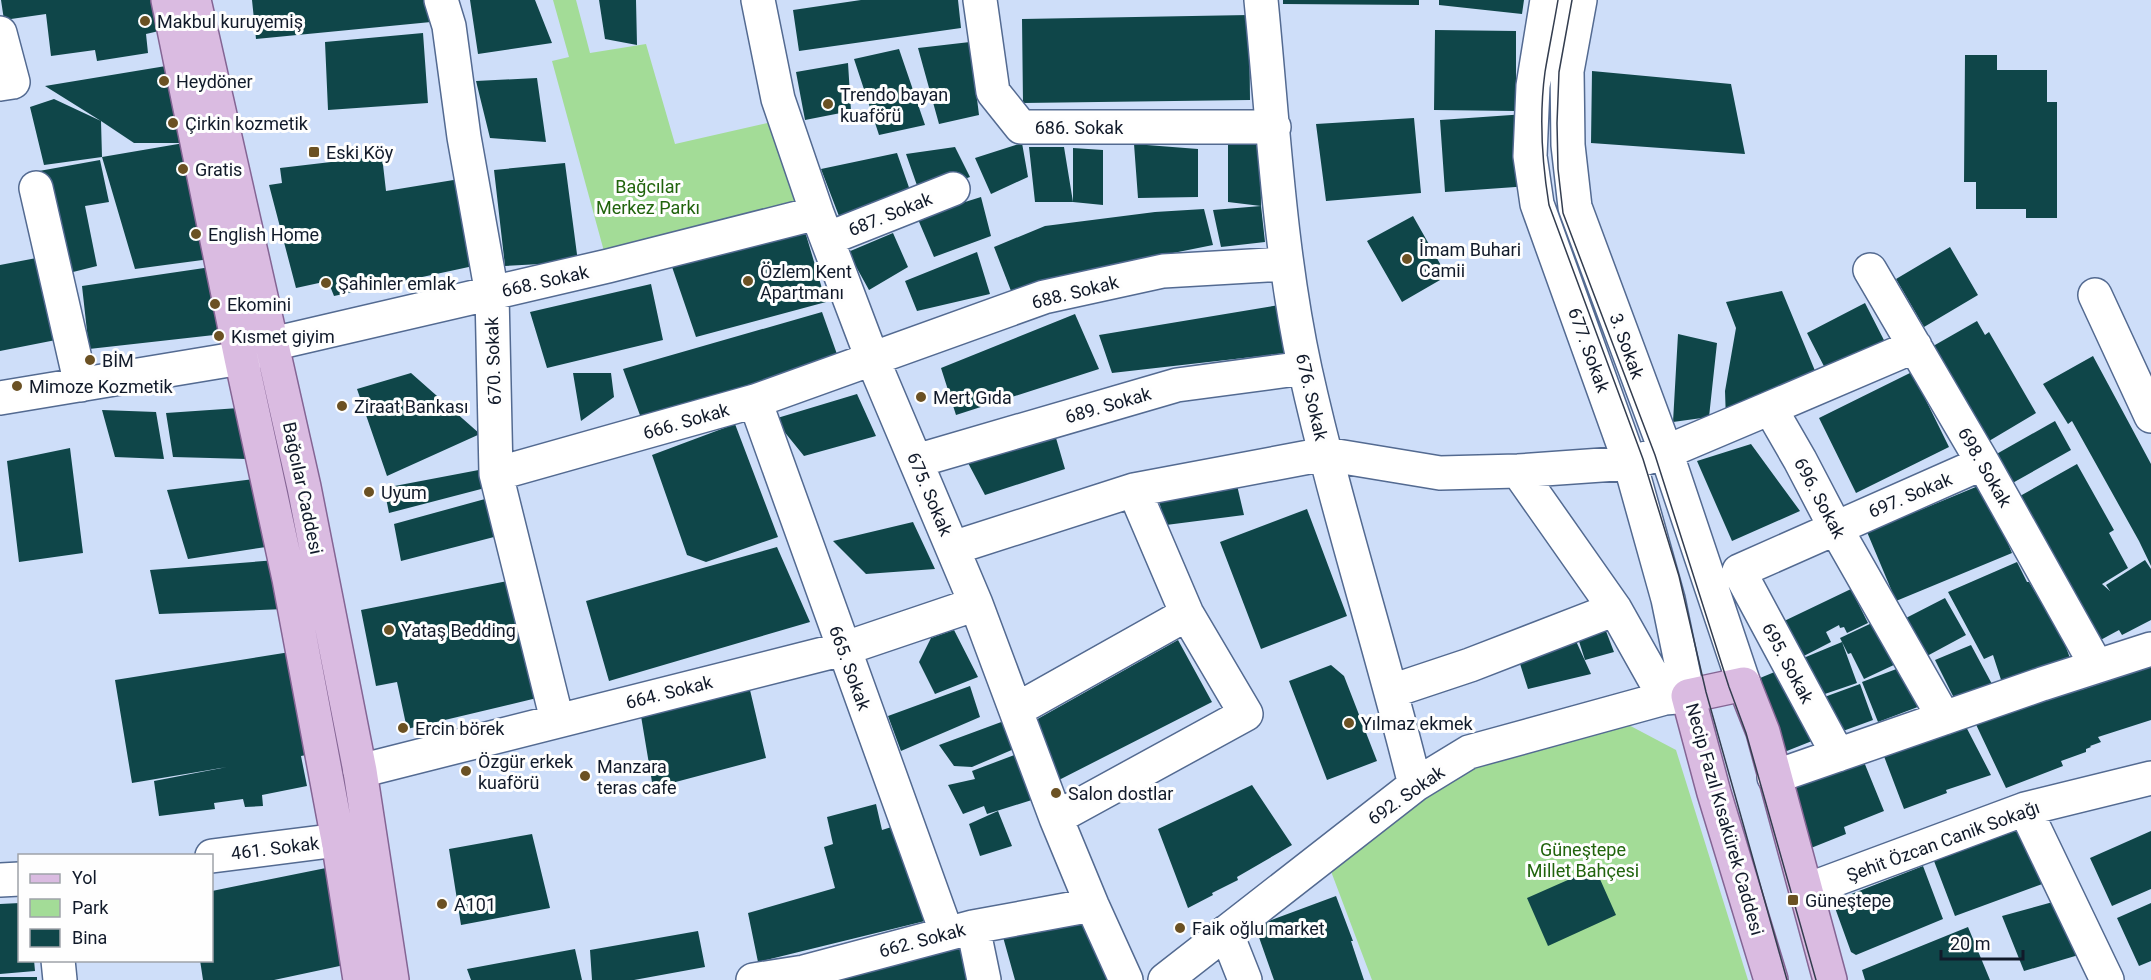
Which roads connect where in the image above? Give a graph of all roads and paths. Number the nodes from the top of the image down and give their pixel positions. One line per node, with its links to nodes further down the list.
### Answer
1 (168, 0): 21 (main road, Bağcılar Caddesi)
2 (194, 0): 19 (main road, Bağcılar Caddesi)
3 (441, 0): 17 (street, 670. Sokak)
4 (758, 0): 14 (street, 675. Sokak)
5 (980, 0): 11 (street, 686. Sokak)
6 (1261, 0): 11 (street, 676. Sokak)
7 (1547, 0): 32 (street, 677. Sokak)
8 (1580, 0): 29 (street, 3. Sokak)
9 (0, 33): 10 (street)
10 (0, 84)
11 (1274, 128): 15 (street, 676. Sokak)
12 (36, 188): 24 (street)
13 (953, 189): 14 (street, 687. Sokak)
14 (822, 226): 17 (street, 668. Sokak); 22 (street, 675. Sokak)
15 (1286, 264): 22 (street, 688. Sokak); 23 (street, 676. Sokak)
16 (1870, 270): 20 (street, 698. Sokak)
17 (492, 294): 19 (street, 668. Sokak); 35 (street, 670. Sokak)
18 (2095, 295): 28 (street)
19 (272, 344): 21 (street, 668. Sokak); 53 (main road, Bağcılar Caddesi)
20 (1915, 346): 27 (street); 33 (street, 698. Sokak)
21 (241, 358): 24 (street, 668. Sokak); 59 (main road, Bağcılar Caddesi)
22 (872, 358): 26 (street, 666. Sokak); 31 (street, 675. Sokak)
23 (1304, 368): 30 (street, 676. Sokak); 31 (street, 689. Sokak)
24 (81, 385): 25 (street, 668. Sokak)
25 (0, 398)
26 (755, 401): 35 (street, 666. Sokak); 43 (street, 665. Sokak)
27 (1770, 408): 29 (street); 37 (street, 696. Sokak)
28 (2151, 416)
29 (1666, 452): 32 (street); 46 (street, 3. Sokak)
30 (1325, 454): 34 (street); 36 (street); 47 (street, 676. Sokak)
31 (916, 461): 38 (street, 675. Sokak)
32 (1630, 463): 34 (street); 48 (street, 677. Sokak)
33 (1983, 463): 37 (street, 697. Sokak); 45 (street, 698. Sokak)
34 (1518, 471): 41 (street)
35 (496, 474): 51 (street, 670. Sokak)
36 (1134, 490): 38 (street); 42 (street)
37 (1835, 527): 39 (street, 697. Sokak); 50 (street, 696. Sokak)
38 (952, 548): 40 (street, 675. Sokak)
39 (1739, 571): 52 (street, 695. Sokak)
40 (976, 604): 43 (street, 664. Sokak); 49 (street, 675. Sokak)
41 (1615, 609): 47 (street); 48 (street)
42 (1187, 614): 49 (street); 58 (street)
43 (843, 649): 51 (street, 664. Sokak); 65 (street, 665. Sokak)
44 (2151, 649): 45 (street)
45 (2096, 666): 50 (street)
46 (1744, 684): 48 (main road, Necip Fazıl Kısakürek Caddesi); 54 (main road)
47 (1392, 692): 56 (street, 676. Sokak)
48 (1677, 697): 56 (street, 692. Sokak); 76 (main road, Necip Fazıl Kısakürek Caddesi)
49 (1016, 710): 58 (street, 675. Sokak)
50 (1944, 718): 52 (street)
51 (556, 720): 53 (street, 664. Sokak)
52 (1838, 755): 54 (street)
53 (360, 771): 70 (main road, Bağcılar Caddesi)
54 (1774, 777): 63 (main road)
55 (2151, 778): 57 (street, Şehit Özcan Canik Sokağı)
56 (1415, 785): 66 (street, 692. Sokak)
57 (2025, 808): 63 (street, Şehit Özcan Canik Sokağı); 78 (street)
58 (1056, 818): 64 (street, 675. Sokak)
59 (339, 840): 60 (street, 461. Sokak); 69 (main road, Bağcılar Caddesi)
60 (213, 856)
61 (18, 879): 62 (street)
62 (0, 880)
63 (1807, 890): 77 (main road)
64 (1092, 905): 65 (street, 662. Sokak); 73 (street, 675. Sokak)
65 (960, 930): 71 (street, 662. Sokak); 72 (street, 665. Sokak)
66 (1226, 932): 74 (street, 692. Sokak); 75 (street)
67 (58, 962): 68 (street)
68 (60, 980)
69 (360, 980)
70 (393, 980)
71 (753, 980)
72 (984, 980)
73 (1126, 980)
74 (1165, 980)
75 (1245, 980)
76 (1771, 980)
77 (1830, 980)
78 (2106, 980)

